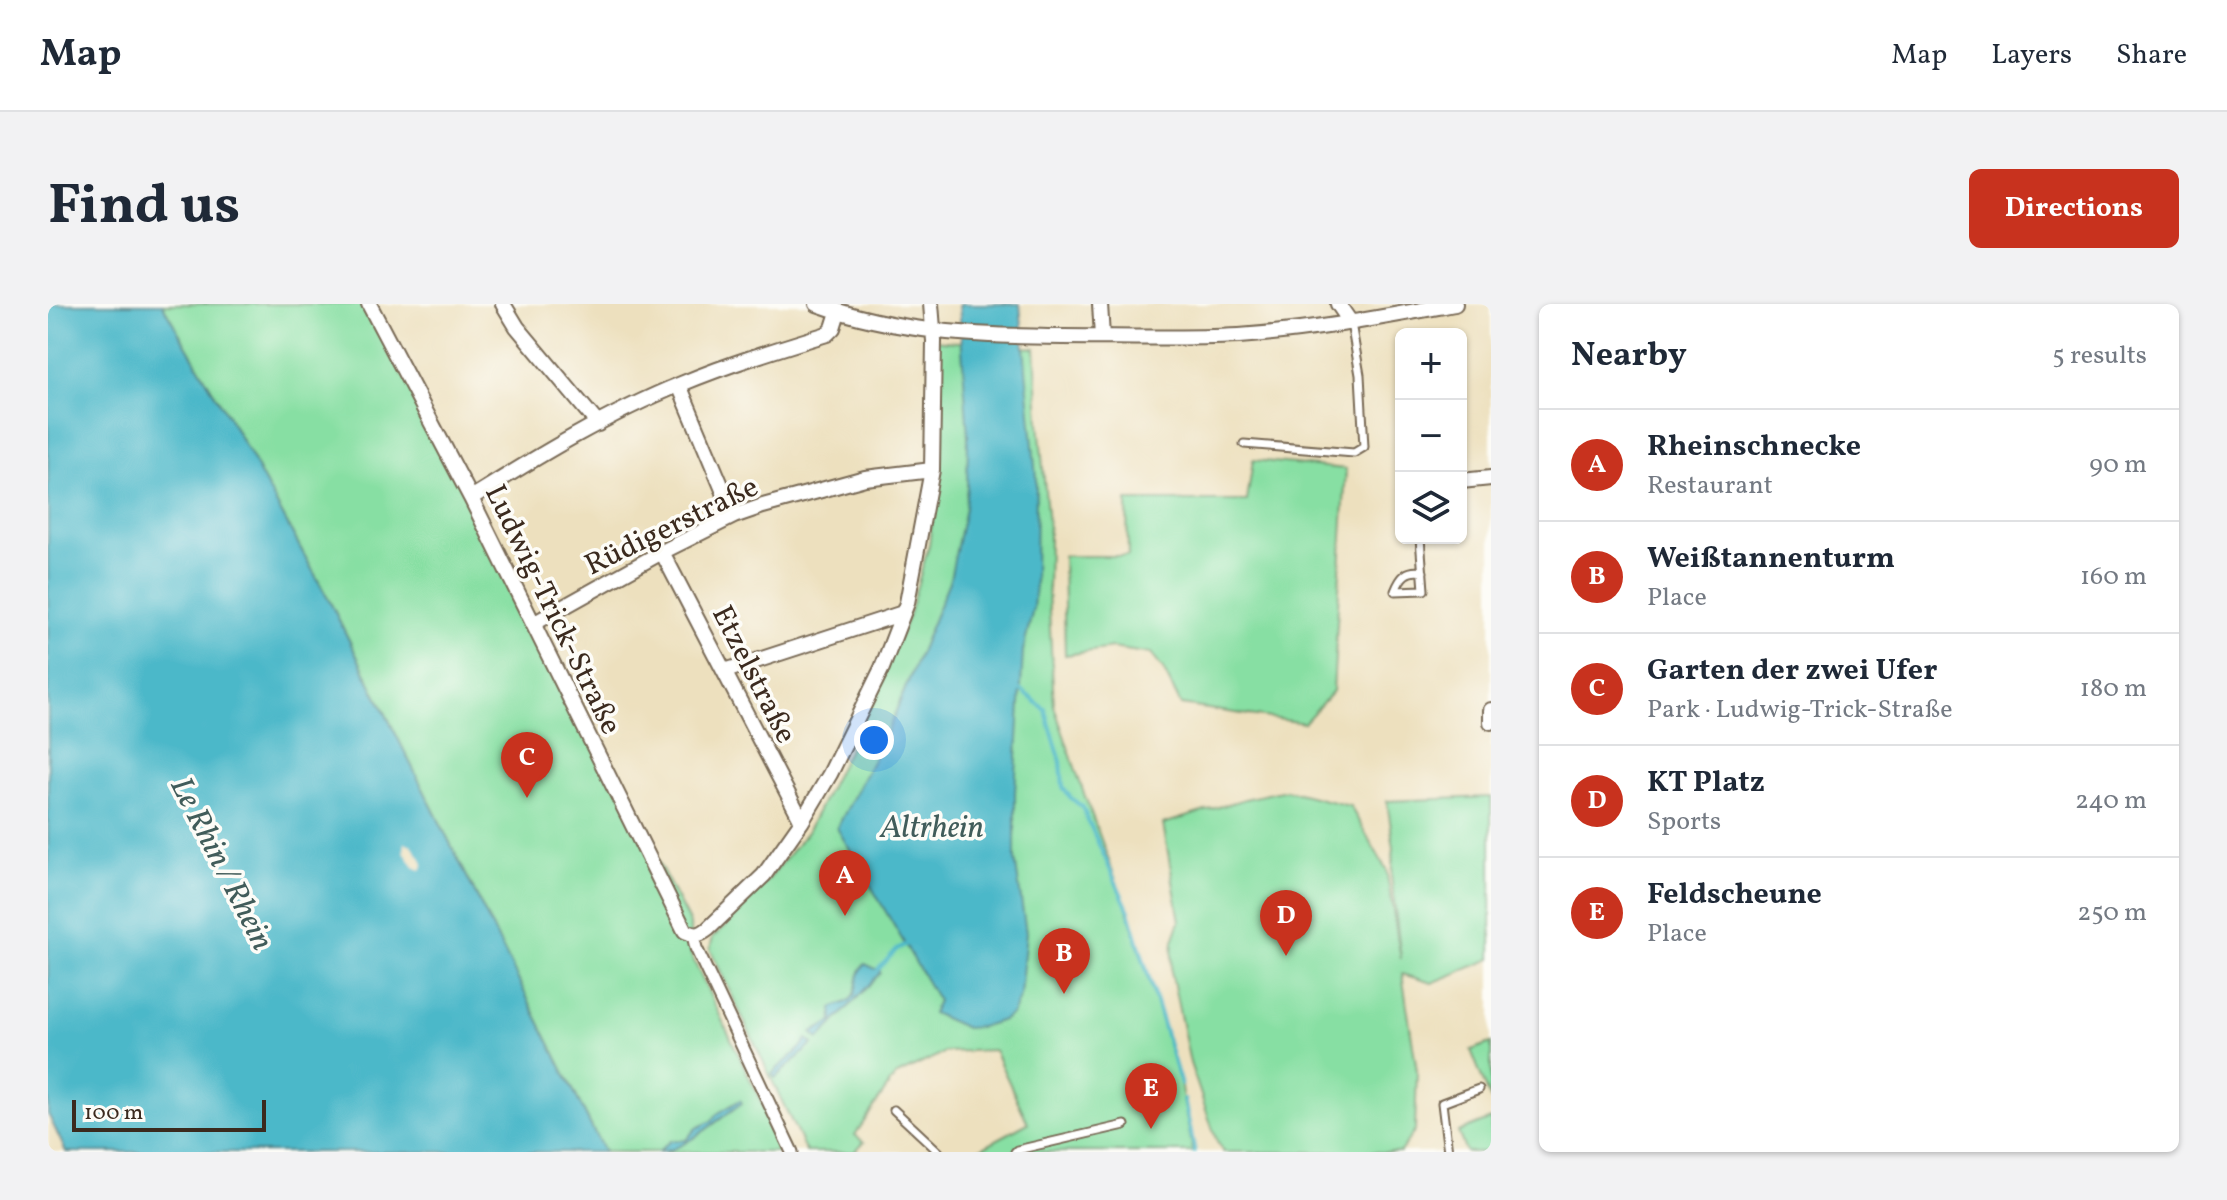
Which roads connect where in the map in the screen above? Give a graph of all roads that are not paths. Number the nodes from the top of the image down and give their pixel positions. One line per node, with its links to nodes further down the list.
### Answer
1 (369, 304): 18 (street, Ludwig-Trick-Straße)
2 (503, 304): 13 (street)
3 (817, 304): 8 (street)
4 (931, 304): 10 (street)
5 (1100, 304): 11 (street)
6 (1338, 304): 9 (street)
7 (1455, 304): 9 (street)
8 (843, 309): 10 (street); 12 (street)
9 (1351, 323): 11 (street); 14 (lane)
10 (941, 331): 11 (street); 15 (street)
11 (1102, 337)
12 (679, 385): 13 (street); 19 (street)
13 (598, 424): 18 (street)
14 (1244, 444)
15 (932, 470): 19 (street, Rüdigerstraße); 23 (street)
16 (1491, 478): 17 (street)
17 (1467, 480)
18 (471, 498): 24 (street, Ludwig-Trick-Straße)
19 (734, 516): 21 (street, Rüdigerstraße)
20 (1421, 544): 22 (lane)
21 (662, 552): 24 (street, Rüdigerstraße); 25 (street, Etzelstraße)
22 (1423, 572)
23 (903, 613): 25 (street); 28 (street)
24 (533, 624): 29 (street, Ludwig-Trick-Straße)
25 (725, 671): 28 (street, Etzelstraße)
26 (1491, 710): 27 (street)
27 (1491, 722)
28 (802, 821): 29 (street)
29 (693, 935): 33 (street)
30 (1479, 1089): 36 (lane)
31 (894, 1110): 34 (lane)
32 (1125, 1125): 35 (lane)
33 (792, 1152)
34 (939, 1152)
35 (1015, 1152)
36 (1448, 1152)

